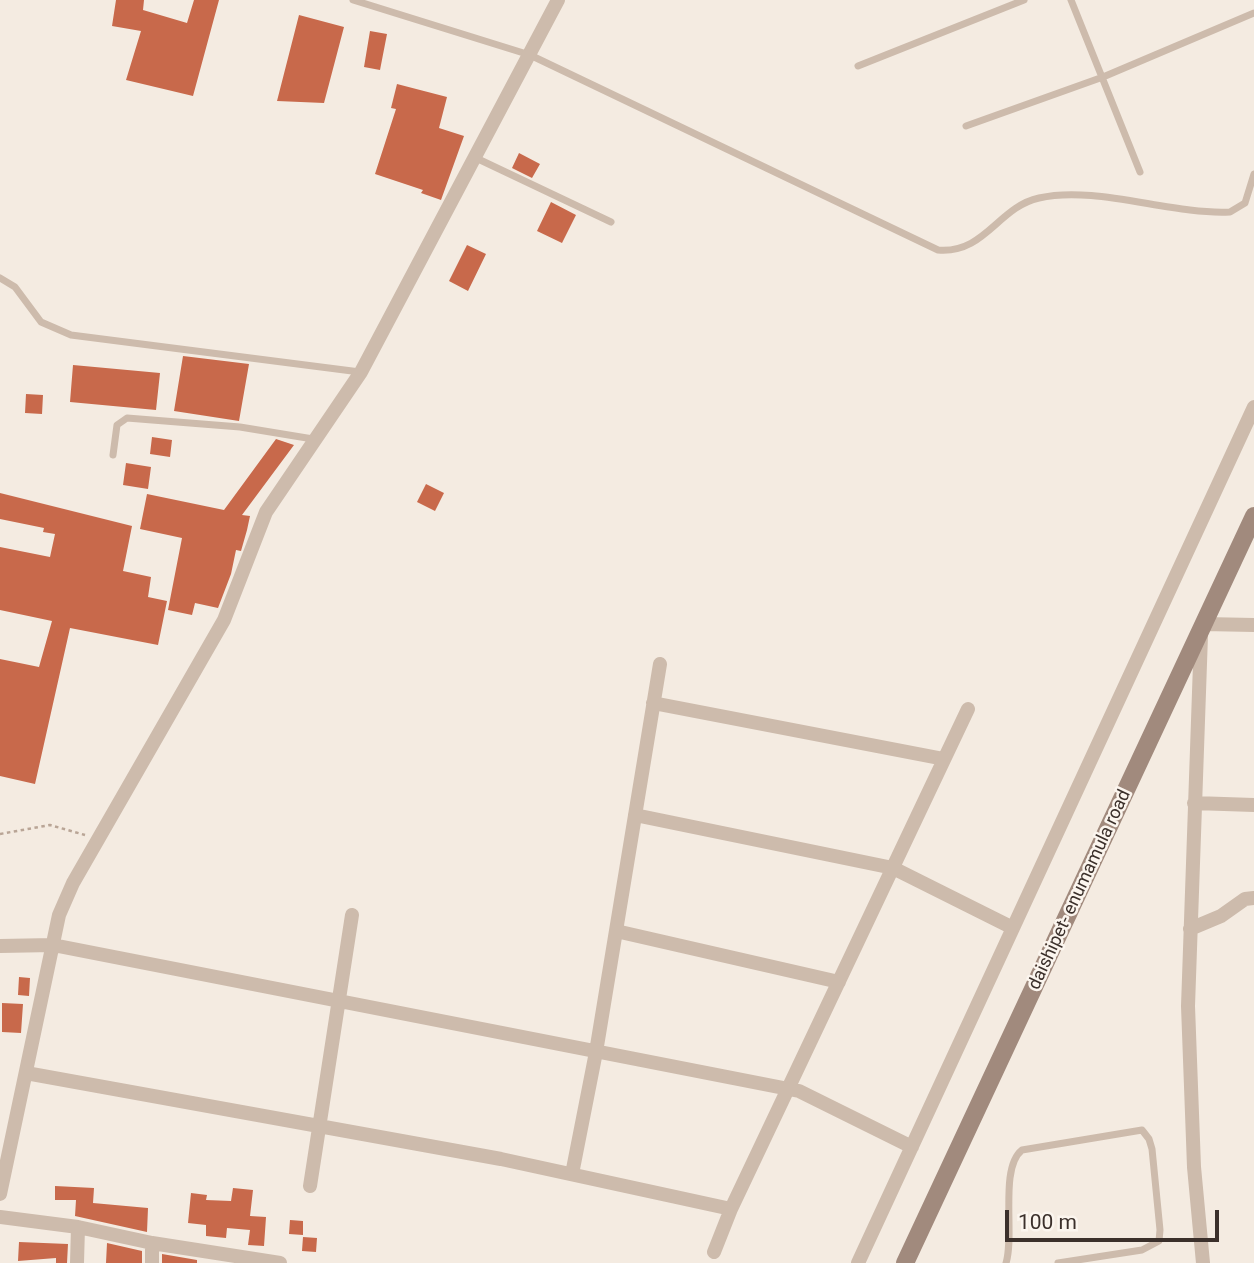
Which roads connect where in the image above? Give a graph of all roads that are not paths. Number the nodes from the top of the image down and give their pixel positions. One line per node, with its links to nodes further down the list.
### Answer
1 (353, 0): 6 (lane)
2 (558, 0): 6 (street)
3 (1024, 0): 7 (lane)
4 (1071, 0): 8 (lane)
5 (1254, 13): 8 (lane)
6 (530, 55): 10 (street); 12 (lane)
7 (858, 66)
8 (1104, 77): 9 (lane); 11 (lane)
9 (966, 126)
10 (476, 158): 13 (lane); 15 (street)
11 (1140, 172)
12 (1254, 174)
13 (611, 222)
14 (0, 278): 15 (lane)
15 (361, 372): 17 (street)
16 (1254, 407): 32 (street)
17 (313, 439): 18 (lane); 35 (street)
18 (113, 455)
19 (1254, 516): 21 (street, daishipet- enumamula road)
20 (1254, 625): 21 (street)
21 (1203, 628): 26 (street); 58 (street, daishipet- enumamula road)
22 (660, 664): 23 (street)
23 (653, 703): 25 (street); 28 (street)
24 (968, 709): 25 (street)
25 (944, 759): 29 (street)
26 (1194, 803): 27 (street); 33 (street)
27 (1254, 805)
28 (635, 815): 29 (street); 34 (street)
29 (893, 868): 32 (street); 37 (street)
30 (1254, 898): 33 (street)
31 (352, 915): 38 (street)
32 (1013, 928): 43 (street)
33 (1190, 929): 61 (street)
34 (616, 931): 37 (street); 39 (street)
35 (53, 945): 36 (street); 38 (street); 40 (street)
36 (0, 946)
37 (839, 982): 41 (street)
38 (337, 1001): 39 (street); 42 (street)
39 (596, 1052): 41 (street); 44 (street)
40 (26, 1073): 42 (street); 46 (street)
41 (788, 1089): 43 (street); 47 (street)
42 (318, 1127): 44 (street); 45 (street)
43 (912, 1147): 57 (street)
44 (572, 1174): 47 (street)
45 (310, 1186)
46 (0, 1194)
47 (731, 1209): 51 (street)
48 (0, 1217): 49 (street)
49 (78, 1227): 50 (street); 54 (street)
50 (152, 1243): 52 (street); 55 (street)
51 (714, 1252)
52 (223, 1259): 53 (street)
53 (262, 1262): 56 (street)
54 (77, 1263)
55 (152, 1263)
56 (280, 1263)
57 (858, 1263)
58 (905, 1263)
59 (1006, 1263): 60 (lane)
60 (1058, 1263)
61 (1203, 1263)

